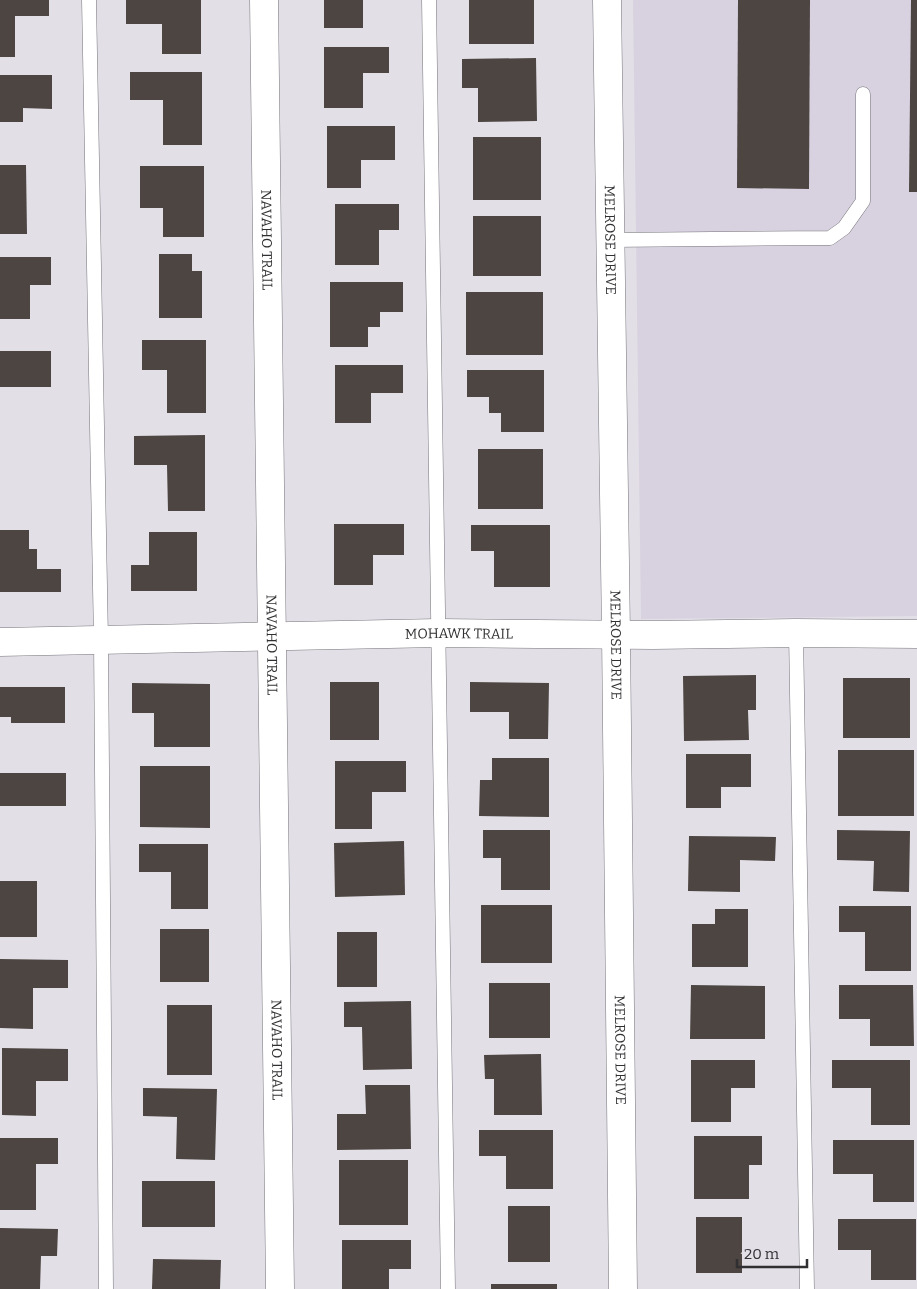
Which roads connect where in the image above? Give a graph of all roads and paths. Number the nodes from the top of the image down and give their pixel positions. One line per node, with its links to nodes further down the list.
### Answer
1 (89, 0): 12 (lane)
2 (264, 0): 11 (street, NAVAHO TRAIL)
3 (429, 0): 7 (lane)
4 (607, 0): 6 (street, MELROSE DRIVE)
5 (863, 94): 6 (lane)
6 (610, 240): 8 (street, MELROSE DRIVE)
7 (438, 634): 8 (street, MOHAWK TRAIL); 11 (street, MOHAWK TRAIL); 16 (lane)
8 (616, 634): 9 (street, MOHAWK TRAIL); 17 (street, MELROSE DRIVE)
9 (796, 634): 10 (street, MOHAWK TRAIL); 18 (lane)
10 (917, 634)
11 (272, 637): 12 (street, MOHAWK TRAIL); 15 (street, NAVAHO TRAIL)
12 (101, 640): 13 (street, MOHAWK TRAIL); 14 (lane)
13 (0, 642)
14 (106, 1289)
15 (280, 1289)
16 (448, 1289)
17 (623, 1289)
18 (807, 1289)

